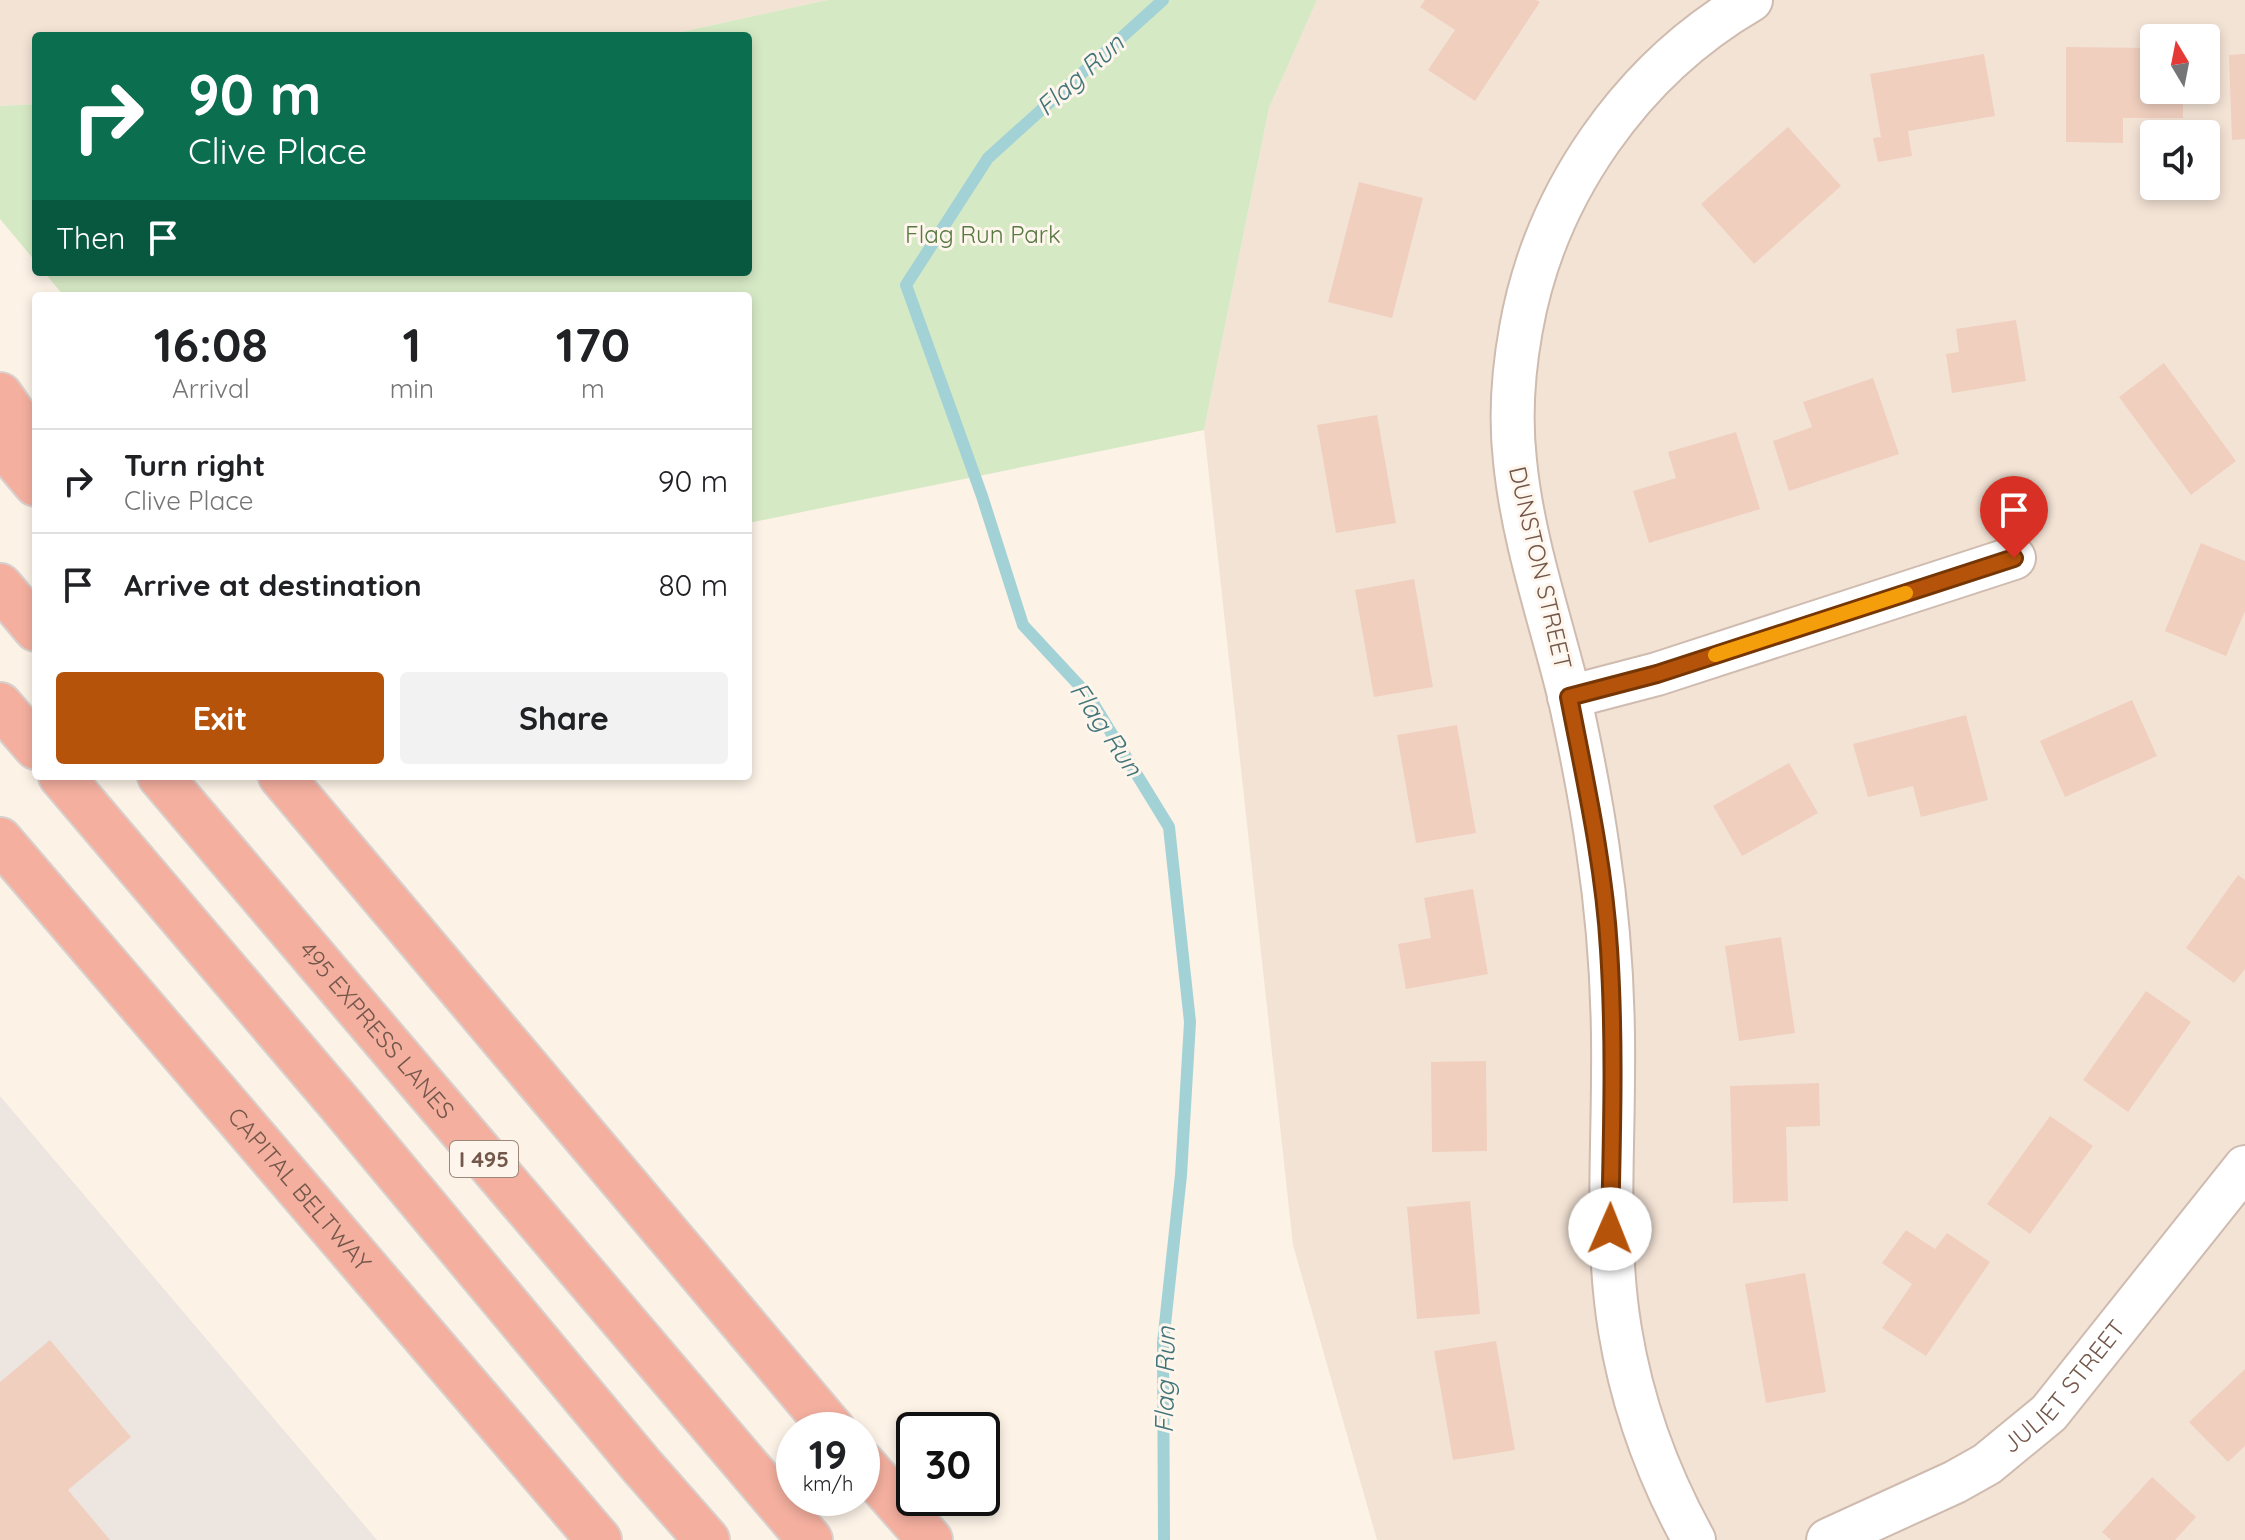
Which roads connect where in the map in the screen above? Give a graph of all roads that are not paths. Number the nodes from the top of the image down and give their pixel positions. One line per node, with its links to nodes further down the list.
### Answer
1 (1751, 0): 9 (street, DUNSTON STREET)
2 (0, 395): 4 (highway)
3 (0, 441): 5 (highway)
4 (32, 441)
5 (32, 479)
6 (2014, 558): 9 (street)
7 (0, 586): 8 (highway)
8 (32, 624)
9 (1569, 697): 23 (street, DUNSTON STREET)
10 (0, 705): 11 (highway)
11 (32, 742)
12 (64, 780): 20 (highway)
13 (163, 780): 21 (highway, 495 EXPRESS LANES / I 495)
14 (284, 780): 17 (highway)
15 (0, 840): 19 (highway, CAPITAL BELTWAY)
16 (2245, 1167): 24 (street, JULIET STREET)
17 (818, 1412)
18 (880, 1483): 22 (highway)
19 (599, 1540)
20 (707, 1540)
21 (810, 1540)
22 (930, 1540)
23 (1694, 1540)
24 (1828, 1540)

